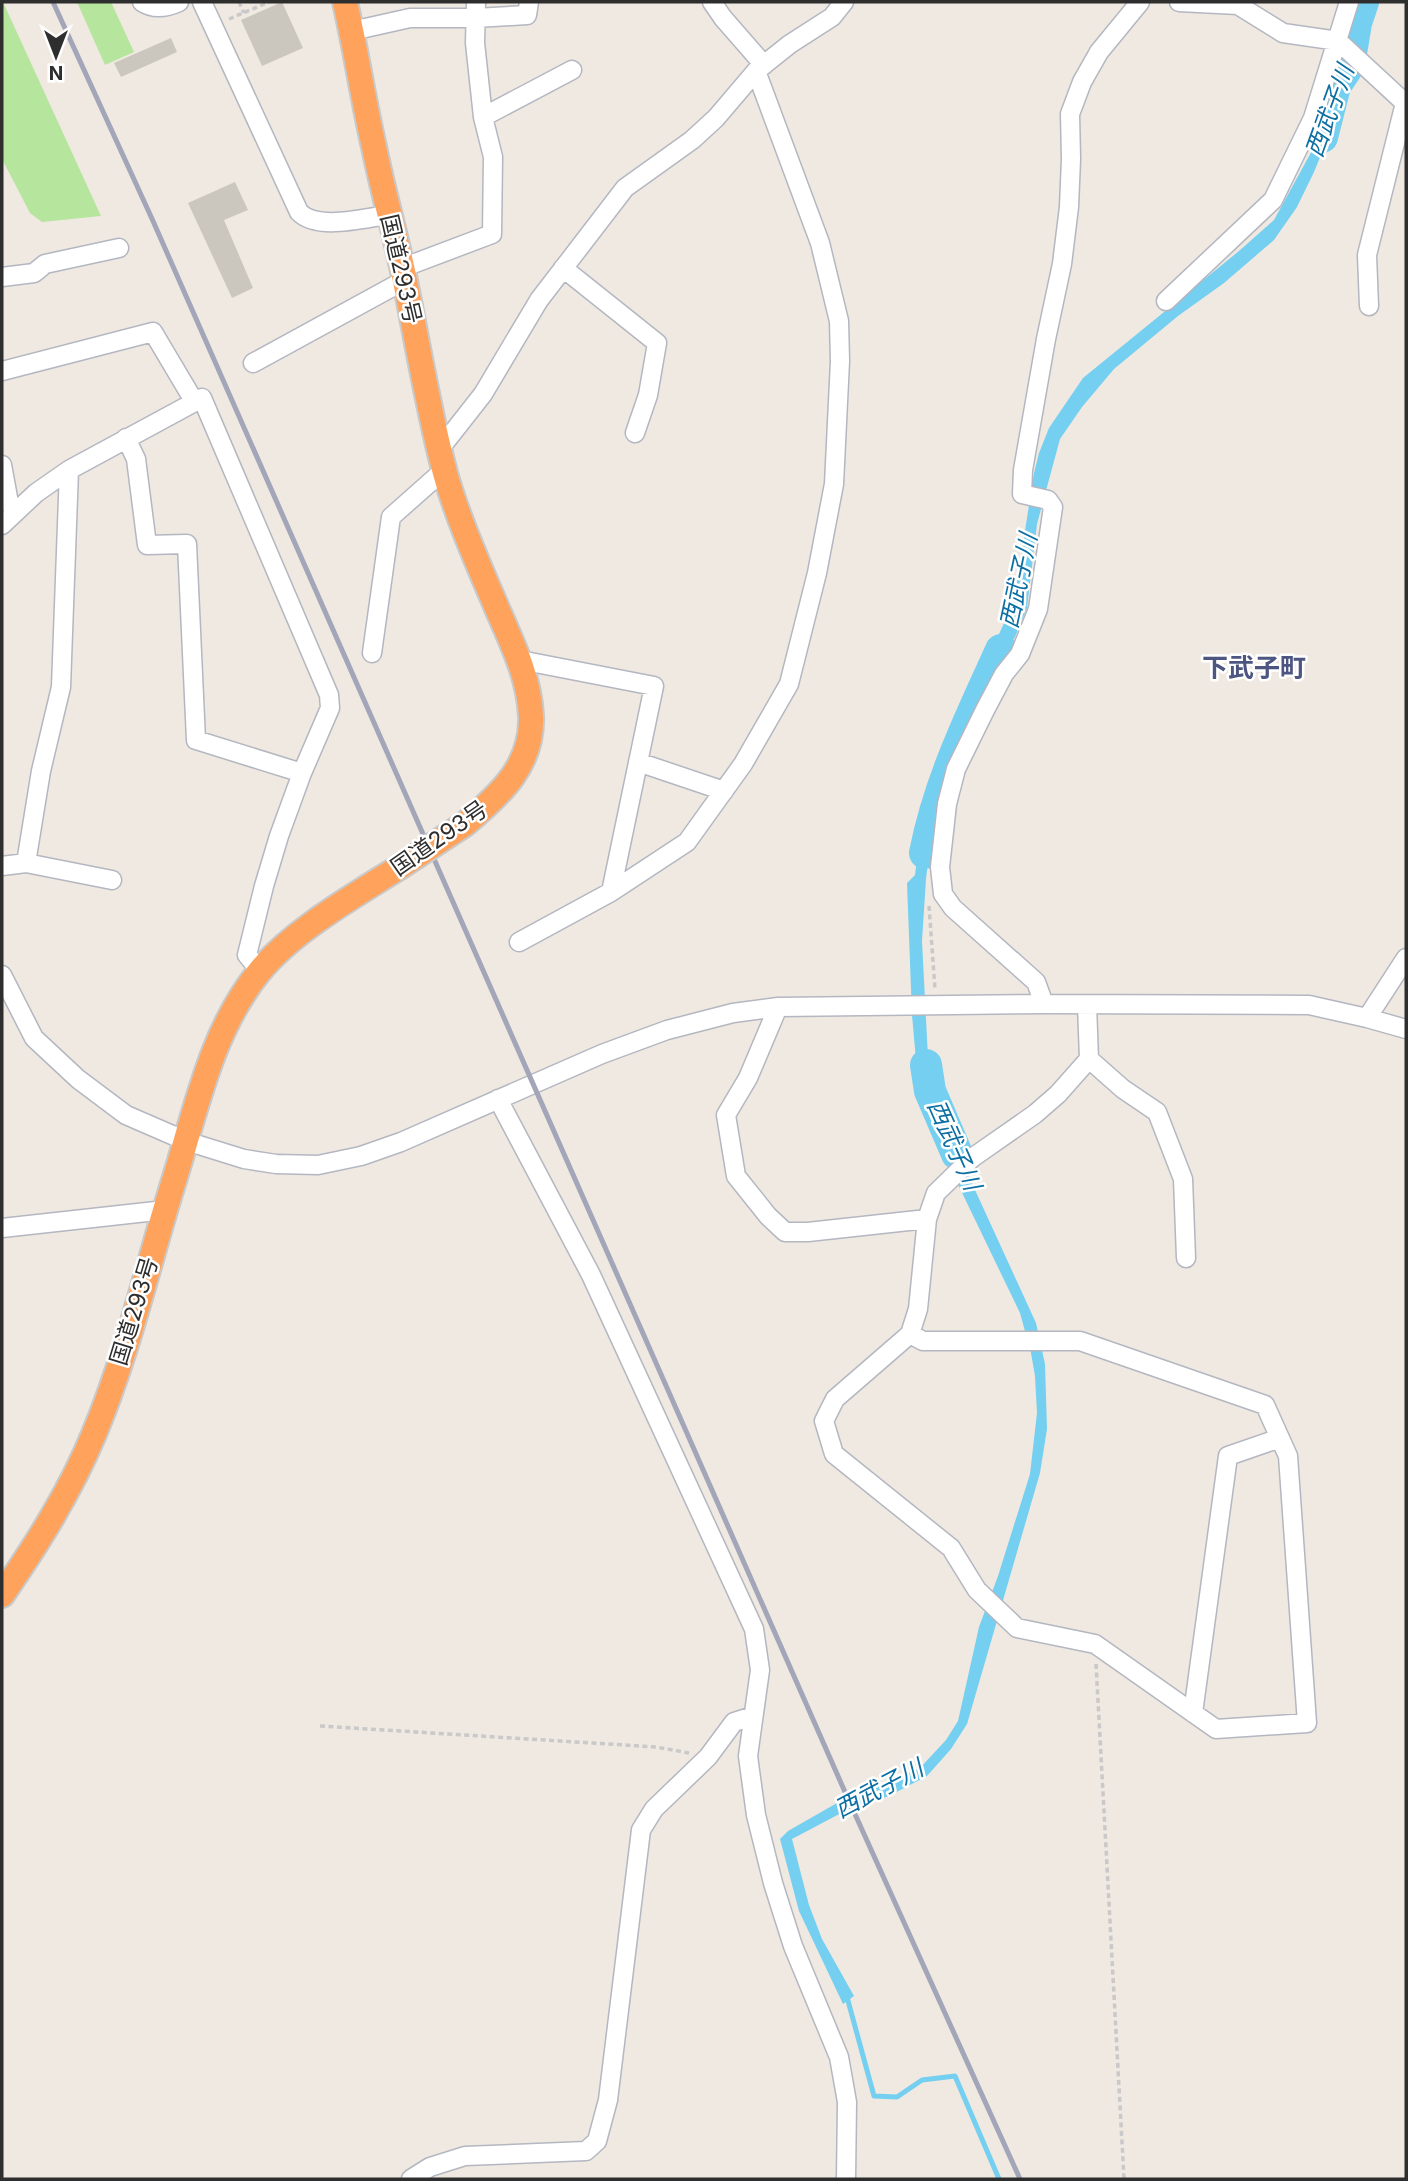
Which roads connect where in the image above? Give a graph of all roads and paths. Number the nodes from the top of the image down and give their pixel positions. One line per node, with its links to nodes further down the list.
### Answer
1 (142, 2): 2 (street)
2 (178, 2)
3 (202, 2): 15 (street)
4 (239, 2): 14 (path)
5 (269, 2): 14 (path)
6 (345, 2): 16 (highway, 国道293号)
7 (529, 2): 13 (street)
8 (712, 2): 18 (street)
9 (844, 2): 18 (street)
10 (1140, 2): 52 (street)
11 (1179, 2): 17 (street)
12 (1349, 2): 17 (street)
13 (476, 10): 16 (street); 21 (street)
14 (244, 13): 15 (path)
15 (213, 26): 22 (street)
16 (352, 31): 22 (highway, 国道293号)
17 (1338, 41): 20 (street); 27 (street)
18 (760, 68): 24 (street); 43 (street)
19 (572, 70): 21 (street)
20 (1406, 104): 28 (street)
21 (483, 117): 25 (street)
22 (388, 215): 25 (highway, 国道293号)
23 (119, 248): 26 (street)
24 (562, 268): 32 (street); 34 (street)
25 (404, 274): 29 (street); 34 (highway, 国道293号)
26 (2, 277)
27 (1166, 301)
28 (1369, 306)
29 (253, 363)
30 (2, 371): 31 (street)
31 (194, 401): 33 (street); 42 (street)
32 (635, 433)
33 (125, 438): 36 (street); 42 (street)
34 (442, 460): 39 (street); 40 (highway, 国道293号)
35 (2, 465): 37 (street)
36 (69, 470): 37 (street); 44 (street)
37 (10, 504): 38 (street)
38 (2, 525)
39 (372, 653)
40 (520, 660): 41 (street); 50 (highway, 国道293号, bridge)
41 (638, 762): 43 (street); 47 (street)
42 (302, 773): 50 (street)
43 (723, 790): 47 (street)
44 (26, 863): 45 (street); 46 (street)
45 (2, 866)
46 (112, 880)
47 (611, 892): 48 (street)
48 (519, 942)
49 (1406, 958): 55 (street)
50 (260, 971): 59 (highway, 国道293号)
51 (2, 975): 59 (street)
52 (1044, 1004): 53 (street); 54 (street)
53 (1087, 1005): 55 (street); 57 (street)
54 (778, 1007): 58 (street); 61 (street)
55 (1367, 1018): 56 (street)
56 (1406, 1029)
57 (1089, 1059): 61 (street); 63 (street)
58 (498, 1099): 59 (street); 69 (street)
59 (187, 1141): 60 (highway, 国道293号)
60 (165, 1210): 62 (street); 66 (highway, 国道293号)
61 (928, 1219): 64 (street)
62 (2, 1228)
63 (1186, 1258)
64 (910, 1334): 65 (street); 67 (street)
65 (1279, 1438): 68 (street); 68 (street)
66 (2, 1595)
67 (1095, 1644): 68 (street); 74 (path)
68 (1193, 1713)
69 (753, 1716): 71 (street); 73 (street)
70 (320, 1726): 71 (path)
71 (708, 1757): 72 (street)
72 (411, 2179)
73 (846, 2179)
74 (1124, 2179)

